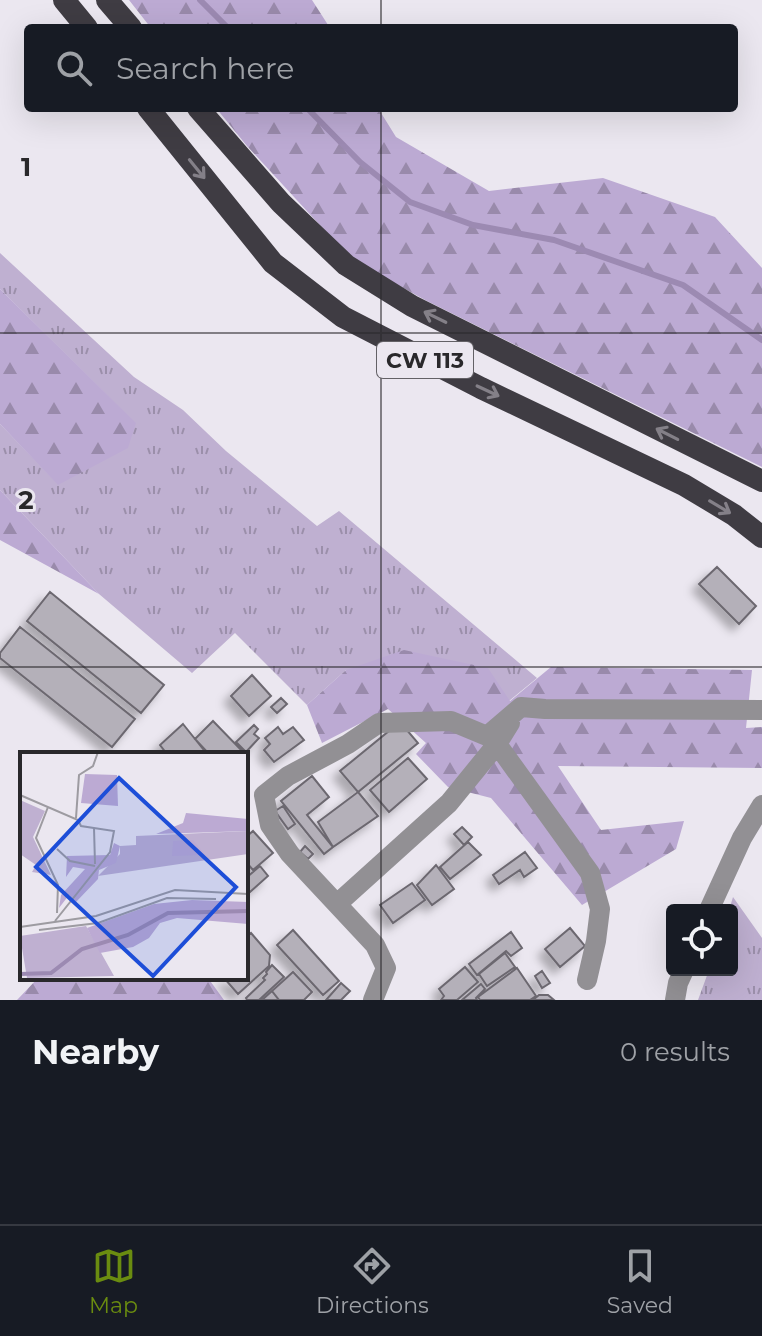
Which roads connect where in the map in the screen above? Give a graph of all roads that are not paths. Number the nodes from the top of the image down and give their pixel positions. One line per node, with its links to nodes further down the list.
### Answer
1 (64, 0): 3 (highway)
2 (107, 0): 4 (highway)
3 (84, 24)
4 (128, 24)
5 (151, 112): 8 (highway, CW 113, one-way to 8)
6 (201, 112): 7 (highway, one-way to 6)
7 (762, 481)
8 (762, 537)
9 (521, 707): 10 (street); 11 (street); 13 (street)
10 (762, 710)
11 (497, 744): 13 (street); 16 (street)
12 (762, 805): 14 (street)
13 (337, 904): 17 (street)
14 (712, 904)
15 (681, 976): 18 (street)
16 (587, 980)
17 (373, 1000)
18 (675, 1000)

